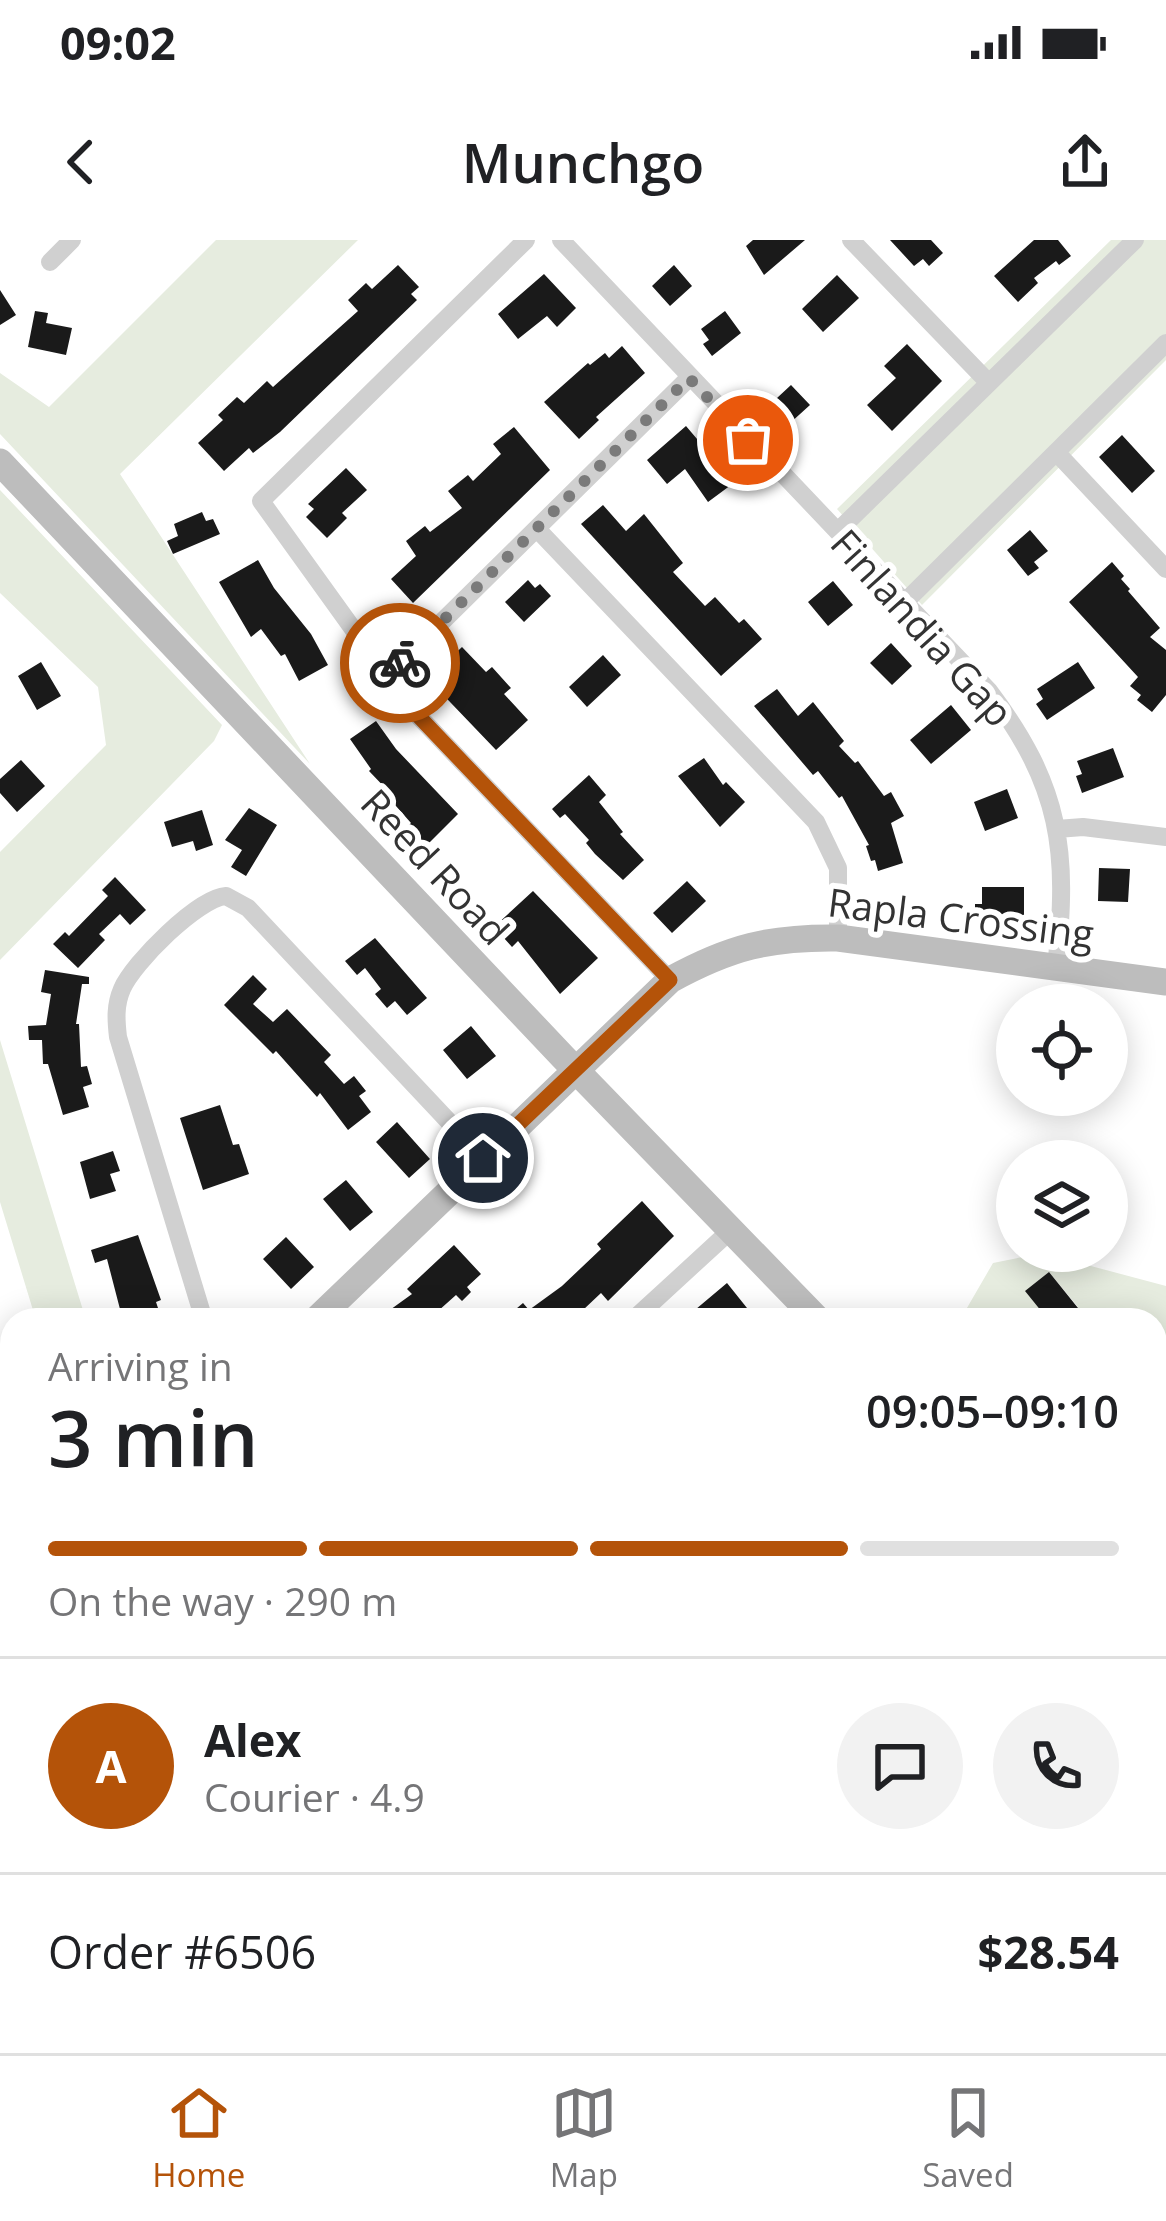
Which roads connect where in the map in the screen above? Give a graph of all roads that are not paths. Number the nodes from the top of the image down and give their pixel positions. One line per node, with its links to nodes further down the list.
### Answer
1 (72, 240): 6 (street)
2 (526, 240): 16 (street)
3 (561, 240): 8 (street, Finlandia Gap)
4 (851, 240): 9 (street)
5 (1135, 240): 9 (street)
6 (50, 262)
7 (1166, 343): 10 (street)
8 (689, 378): 12 (street); 13 (street, Finlandia Gap)
9 (989, 383): 13 (street)
10 (1056, 452): 14 (street); 15 (street)
11 (0, 462): 23 (street, Reed Road)
12 (538, 530): 16 (street); 19 (street)
13 (838, 532): 15 (street, Finlandia Gap)
14 (1166, 569)
15 (904, 602): 17 (street, Finlandia Gap)
16 (386, 677): 21 (street)
17 (1057, 829): 18 (street); 20 (street, Finlandia Gap)
18 (1166, 837)
19 (838, 938): 20 (street, Rapla Crossing); 21 (street, Rapla Crossing)
20 (1056, 967): 22 (street, Rapla Crossing)
21 (670, 980): 23 (street, Rapla Crossing)
22 (1166, 982)
23 (576, 1071): 24 (street, Rapla Crossing); 25 (street, Reed Road)
24 (483, 1158): 26 (street); 27 (street, Rapla Crossing)
25 (730, 1230): 28 (street); 29 (street, Reed Road)
26 (200, 1308)
27 (328, 1308)
28 (649, 1308)
29 (806, 1308)

